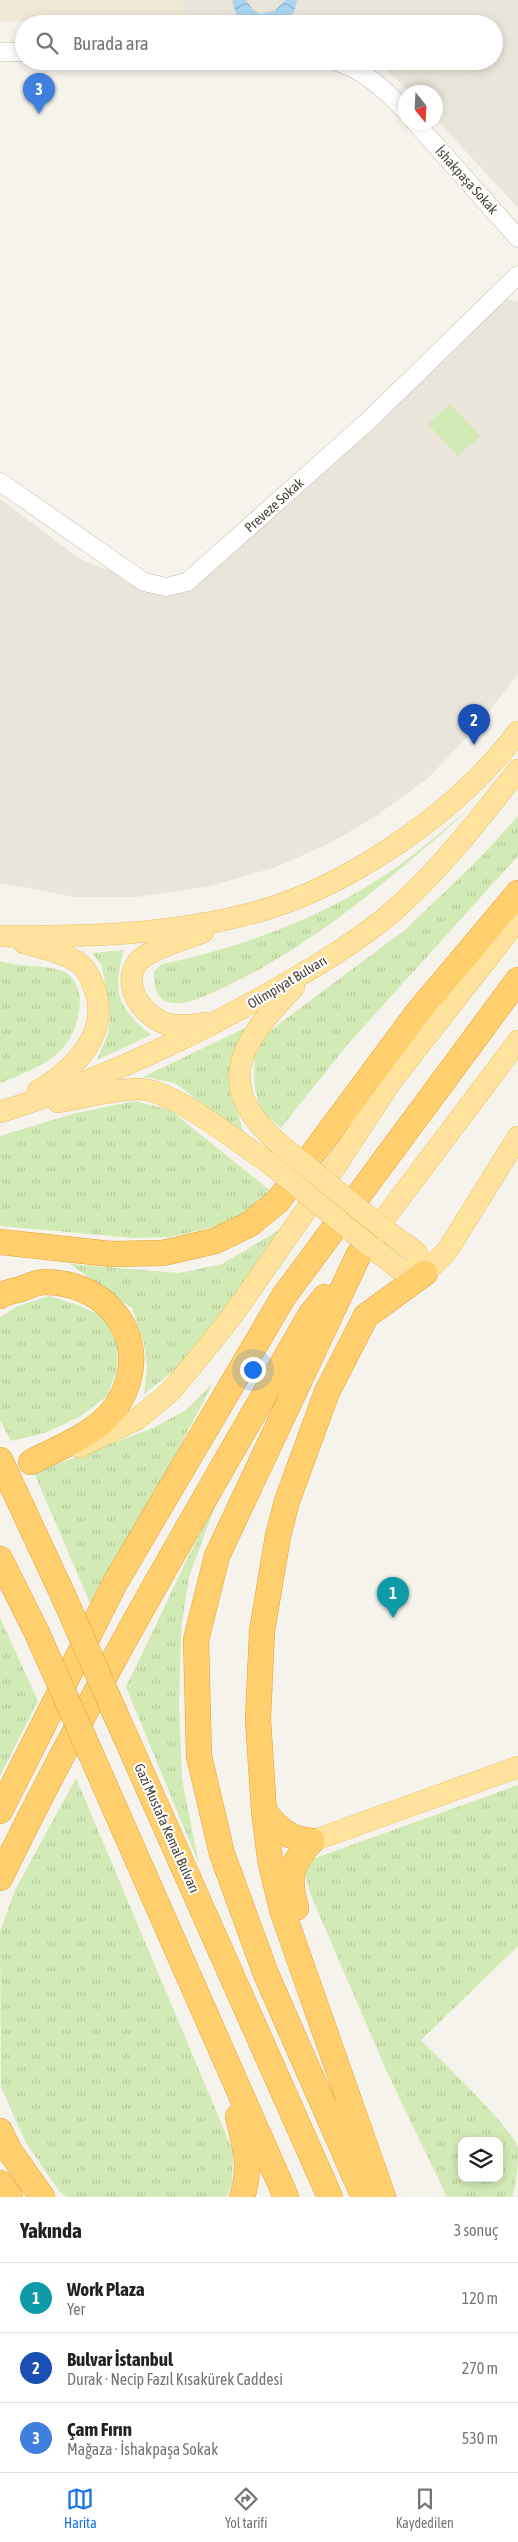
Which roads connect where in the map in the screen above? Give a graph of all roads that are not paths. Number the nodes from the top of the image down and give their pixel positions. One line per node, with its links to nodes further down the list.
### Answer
1 (0, 52): 2 (street)
2 (15, 52)
3 (355, 70): 4 (street)
4 (398, 103)
5 (422, 130): 6 (street, İshakpaşa Sokak)
6 (518, 238)
7 (518, 275): 8 (street, Preveze Sokak)
8 (0, 482)
9 (518, 732): 12 (main road)
10 (518, 770): 15 (main road, Olimpiyat Bulvarı)
11 (518, 893): 21 (highway)
12 (242, 916): 14 (main road); 17 (main road)
13 (518, 919): 26 (main road)
14 (0, 936): 19 (main road)
15 (312, 969): 17 (main road, Olimpiyat Bulvarı); 23 (main road, bridge)
16 (518, 980): 30 (highway)
17 (221, 1020): 19 (main road, Olimpiyat Bulvarı)
18 (518, 1041): 22 (main road)
19 (2, 1111): 22 (main road, bridge)
20 (518, 1137): 23 (main road)
21 (0, 1242)
22 (365, 1250): 23 (main road); 33 (highway); 43 (highway)
23 (425, 1273): 31 (highway)
24 (0, 1296): 26 (highway)
25 (0, 1441): 27 (highway, Gazi Mustafa Kemal Bulvarı)
26 (31, 1462)
27 (5, 1470): 42 (highway, Gazi Mustafa Kemal Bulvarı, bridge)
28 (0, 1559): 34 (highway, bridge)
29 (518, 1767): 32 (main road)
30 (0, 1810)
31 (264, 1812): 32 (highway); 35 (highway)
32 (312, 1842): 35 (highway)
33 (0, 1878)
34 (224, 2054): 40 (highway); 41 (highway)
35 (334, 2055): 44 (highway)
36 (0, 2131): 39 (highway)
37 (0, 2183): 38 (highway)
38 (10, 2197)
39 (42, 2197)
40 (242, 2197)
41 (286, 2197)
42 (330, 2197)
43 (364, 2197)
44 (383, 2197)

